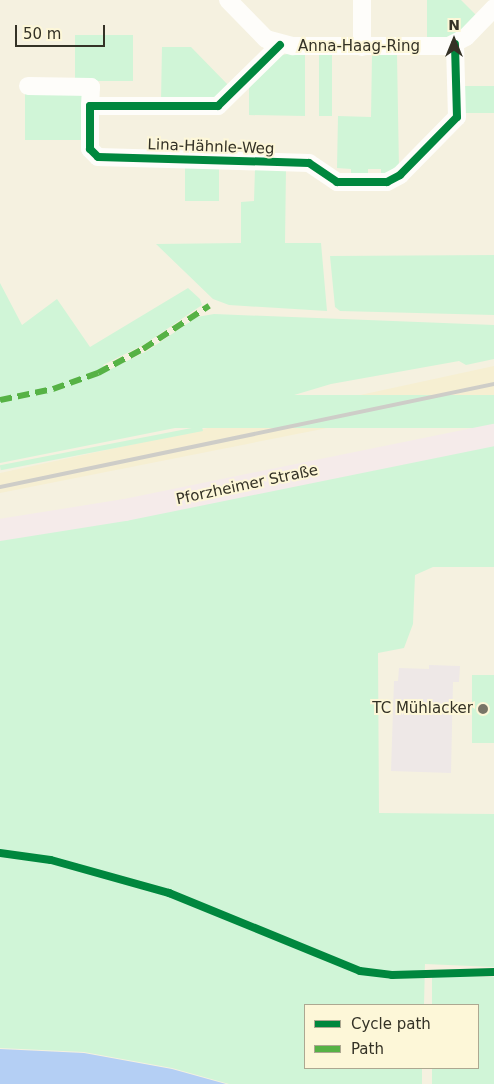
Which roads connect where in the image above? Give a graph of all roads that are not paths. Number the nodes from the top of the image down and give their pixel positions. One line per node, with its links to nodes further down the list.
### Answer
1 (228, 0): 5 (street, Anna-Haag-Ring)
2 (362, 0): 6 (street)
3 (494, 8): 4 (street)
4 (455, 44): 6 (street, Anna-Haag-Ring); 8 (street, Lina-Hähnle-Weg)
5 (280, 45): 6 (street, Anna-Haag-Ring); 8 (street)
6 (362, 46)
7 (28, 86): 8 (street, Lina-Hähnle-Weg)
8 (90, 106)
9 (494, 435): 10 (main road, Pforzheimer Straße)
10 (0, 530)

